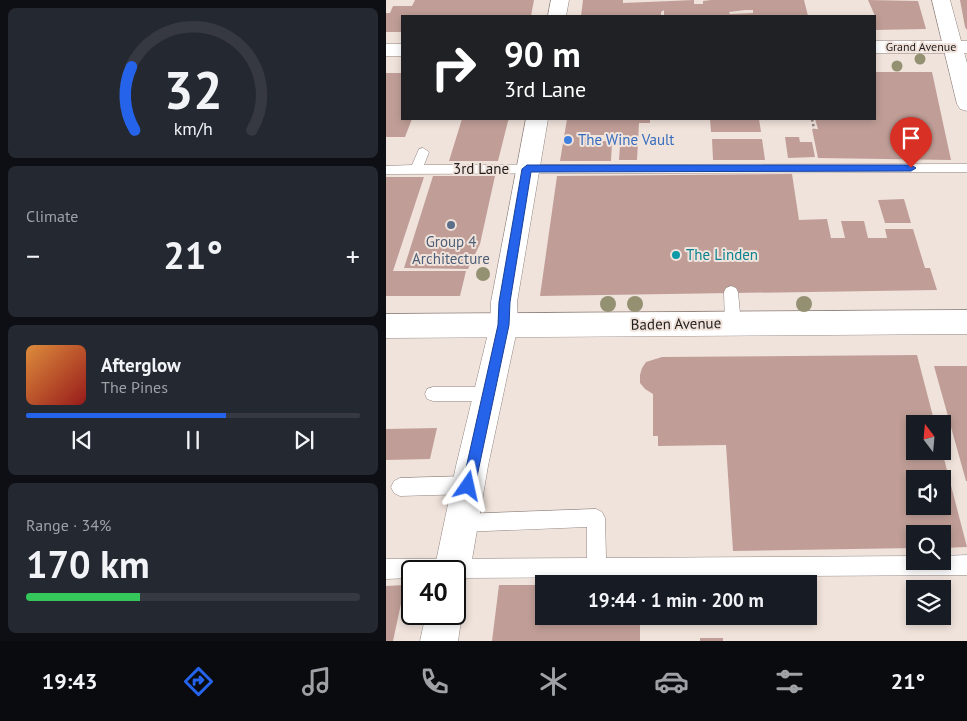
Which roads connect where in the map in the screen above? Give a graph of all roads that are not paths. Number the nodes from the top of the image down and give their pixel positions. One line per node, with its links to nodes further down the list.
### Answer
1 (560, 0): 3 (street)
2 (941, 0): 5 (street)
3 (557, 15)
4 (876, 47): 5 (street, Grand Avenue)
5 (960, 47): 8 (street)
6 (386, 50): 7 (street)
7 (401, 50)
8 (967, 104)
9 (537, 120): 15 (street)
10 (423, 152): 14 (lane)
11 (690, 154): 12 (lane)
12 (691, 168): 13 (lane, 3rd Lane); 15 (lane, 3rd Lane)
13 (967, 168)
14 (417, 169): 15 (lane, 3rd Lane); 16 (lane, 3rd Lane)
15 (527, 169): 20 (street)
16 (386, 170)
17 (731, 292): 19 (lane)
18 (967, 322): 19 (street, Baden Avenue)
19 (733, 324): 20 (street, Baden Avenue)
20 (504, 325): 21 (street, Baden Avenue); 23 (street)
21 (386, 326)
22 (433, 394): 23 (lane)
23 (488, 394): 24 (street)
24 (468, 486): 25 (lane); 26 (street)
25 (400, 487)
26 (461, 523): 27 (street); 29 (lane)
27 (454, 560)
28 (967, 565): 29 (lane)
29 (597, 567): 32 (lane)
30 (386, 569): 31 (lane)
31 (401, 569)
32 (466, 570)
33 (442, 625): 34 (street)
34 (439, 641)

